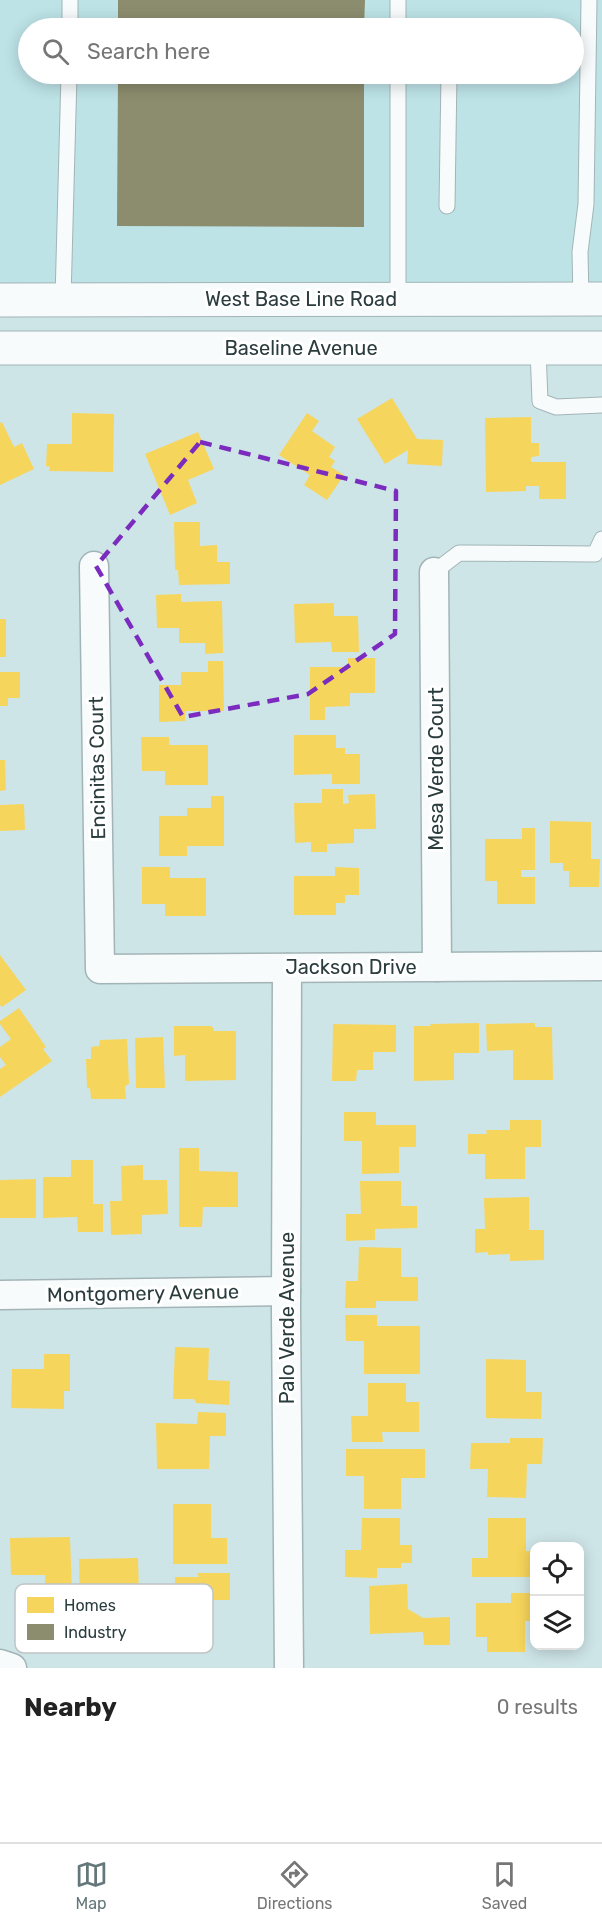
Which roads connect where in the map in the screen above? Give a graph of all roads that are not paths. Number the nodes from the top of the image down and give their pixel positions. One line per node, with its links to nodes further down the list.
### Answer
1 (70, 0): 4 (lane)
2 (398, 0): 5 (lane)
3 (589, 0): 11 (lane)
4 (70, 18)
5 (398, 18)
6 (69, 84): 12 (lane)
7 (398, 84): 10 (lane)
8 (449, 84): 9 (lane)
9 (447, 206)
10 (398, 298): 11 (main road, West Base Line Road); 12 (main road, West Base Line Road)
11 (591, 298)
12 (63, 299): 13 (main road, West Base Line Road)
13 (0, 300)
14 (0, 348): 16 (main road, Baseline Avenue)
15 (602, 348): 16 (main road, Baseline Avenue)
16 (538, 349): 17 (lane)
17 (602, 405)
18 (602, 539): 20 (lane)
19 (94, 566): 24 (street, Encinitas Court)
20 (434, 572): 22 (street, Mesa Verde Court)
21 (602, 966): 22 (street, Jackson Drive)
22 (437, 967): 23 (street, Jackson Drive)
23 (287, 968): 24 (street, Jackson Drive); 25 (street, Palo Verde Avenue)
24 (100, 969)
25 (286, 1290): 26 (street, Montgomery Avenue); 29 (street, Palo Verde Avenue)
26 (0, 1295)
27 (0, 1664): 28 (street)
28 (12, 1668)
29 (289, 1668)

